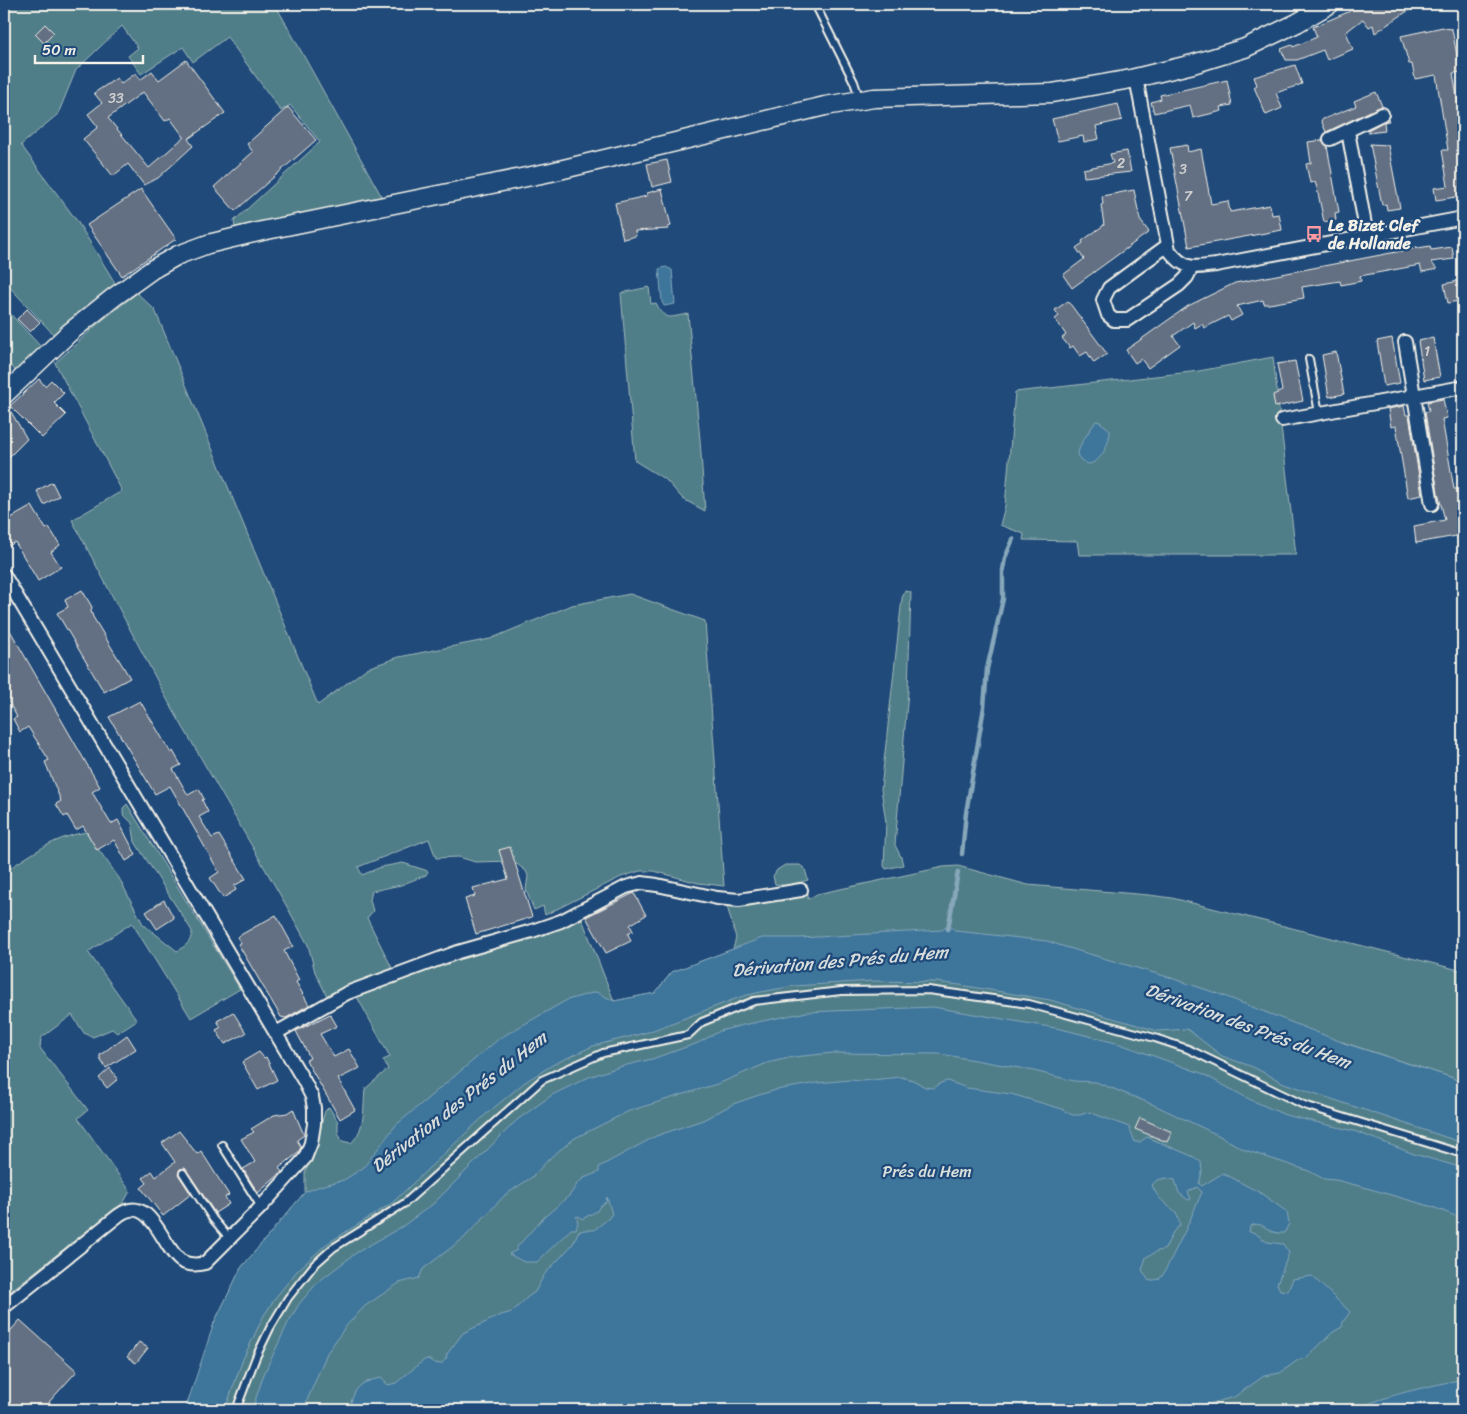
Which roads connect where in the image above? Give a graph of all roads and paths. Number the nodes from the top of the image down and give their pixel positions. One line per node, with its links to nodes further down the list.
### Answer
1 (815, 4): 4 (lane)
2 (1330, 4): 3 (street)
3 (1136, 78): 4 (street); 10 (street)
4 (860, 100): 15 (street)
5 (1382, 114): 6 (street)
6 (1348, 130): 7 (street); 9 (street)
7 (1330, 139)
8 (1463, 218): 9 (street)
9 (1367, 236): 11 (street)
10 (1168, 245): 11 (street); 11 (street)
11 (1192, 267)
12 (1405, 342): 16 (street)
13 (1309, 359): 17 (lane)
14 (1463, 387): 16 (street)
15 (4, 395)
16 (1414, 396): 17 (street); 19 (street)
17 (1318, 413): 18 (street)
18 (1282, 420)
19 (1432, 504)
20 (4, 575): 22 (street)
21 (801, 890): 22 (street)
22 (276, 1033): 26 (street)
23 (222, 1145): 26 (lane)
24 (1463, 1154): 29 (lane)
25 (184, 1173): 27 (lane)
26 (261, 1207): 27 (street)
27 (230, 1239): 28 (street)
28 (4, 1307)
29 (236, 1410)

